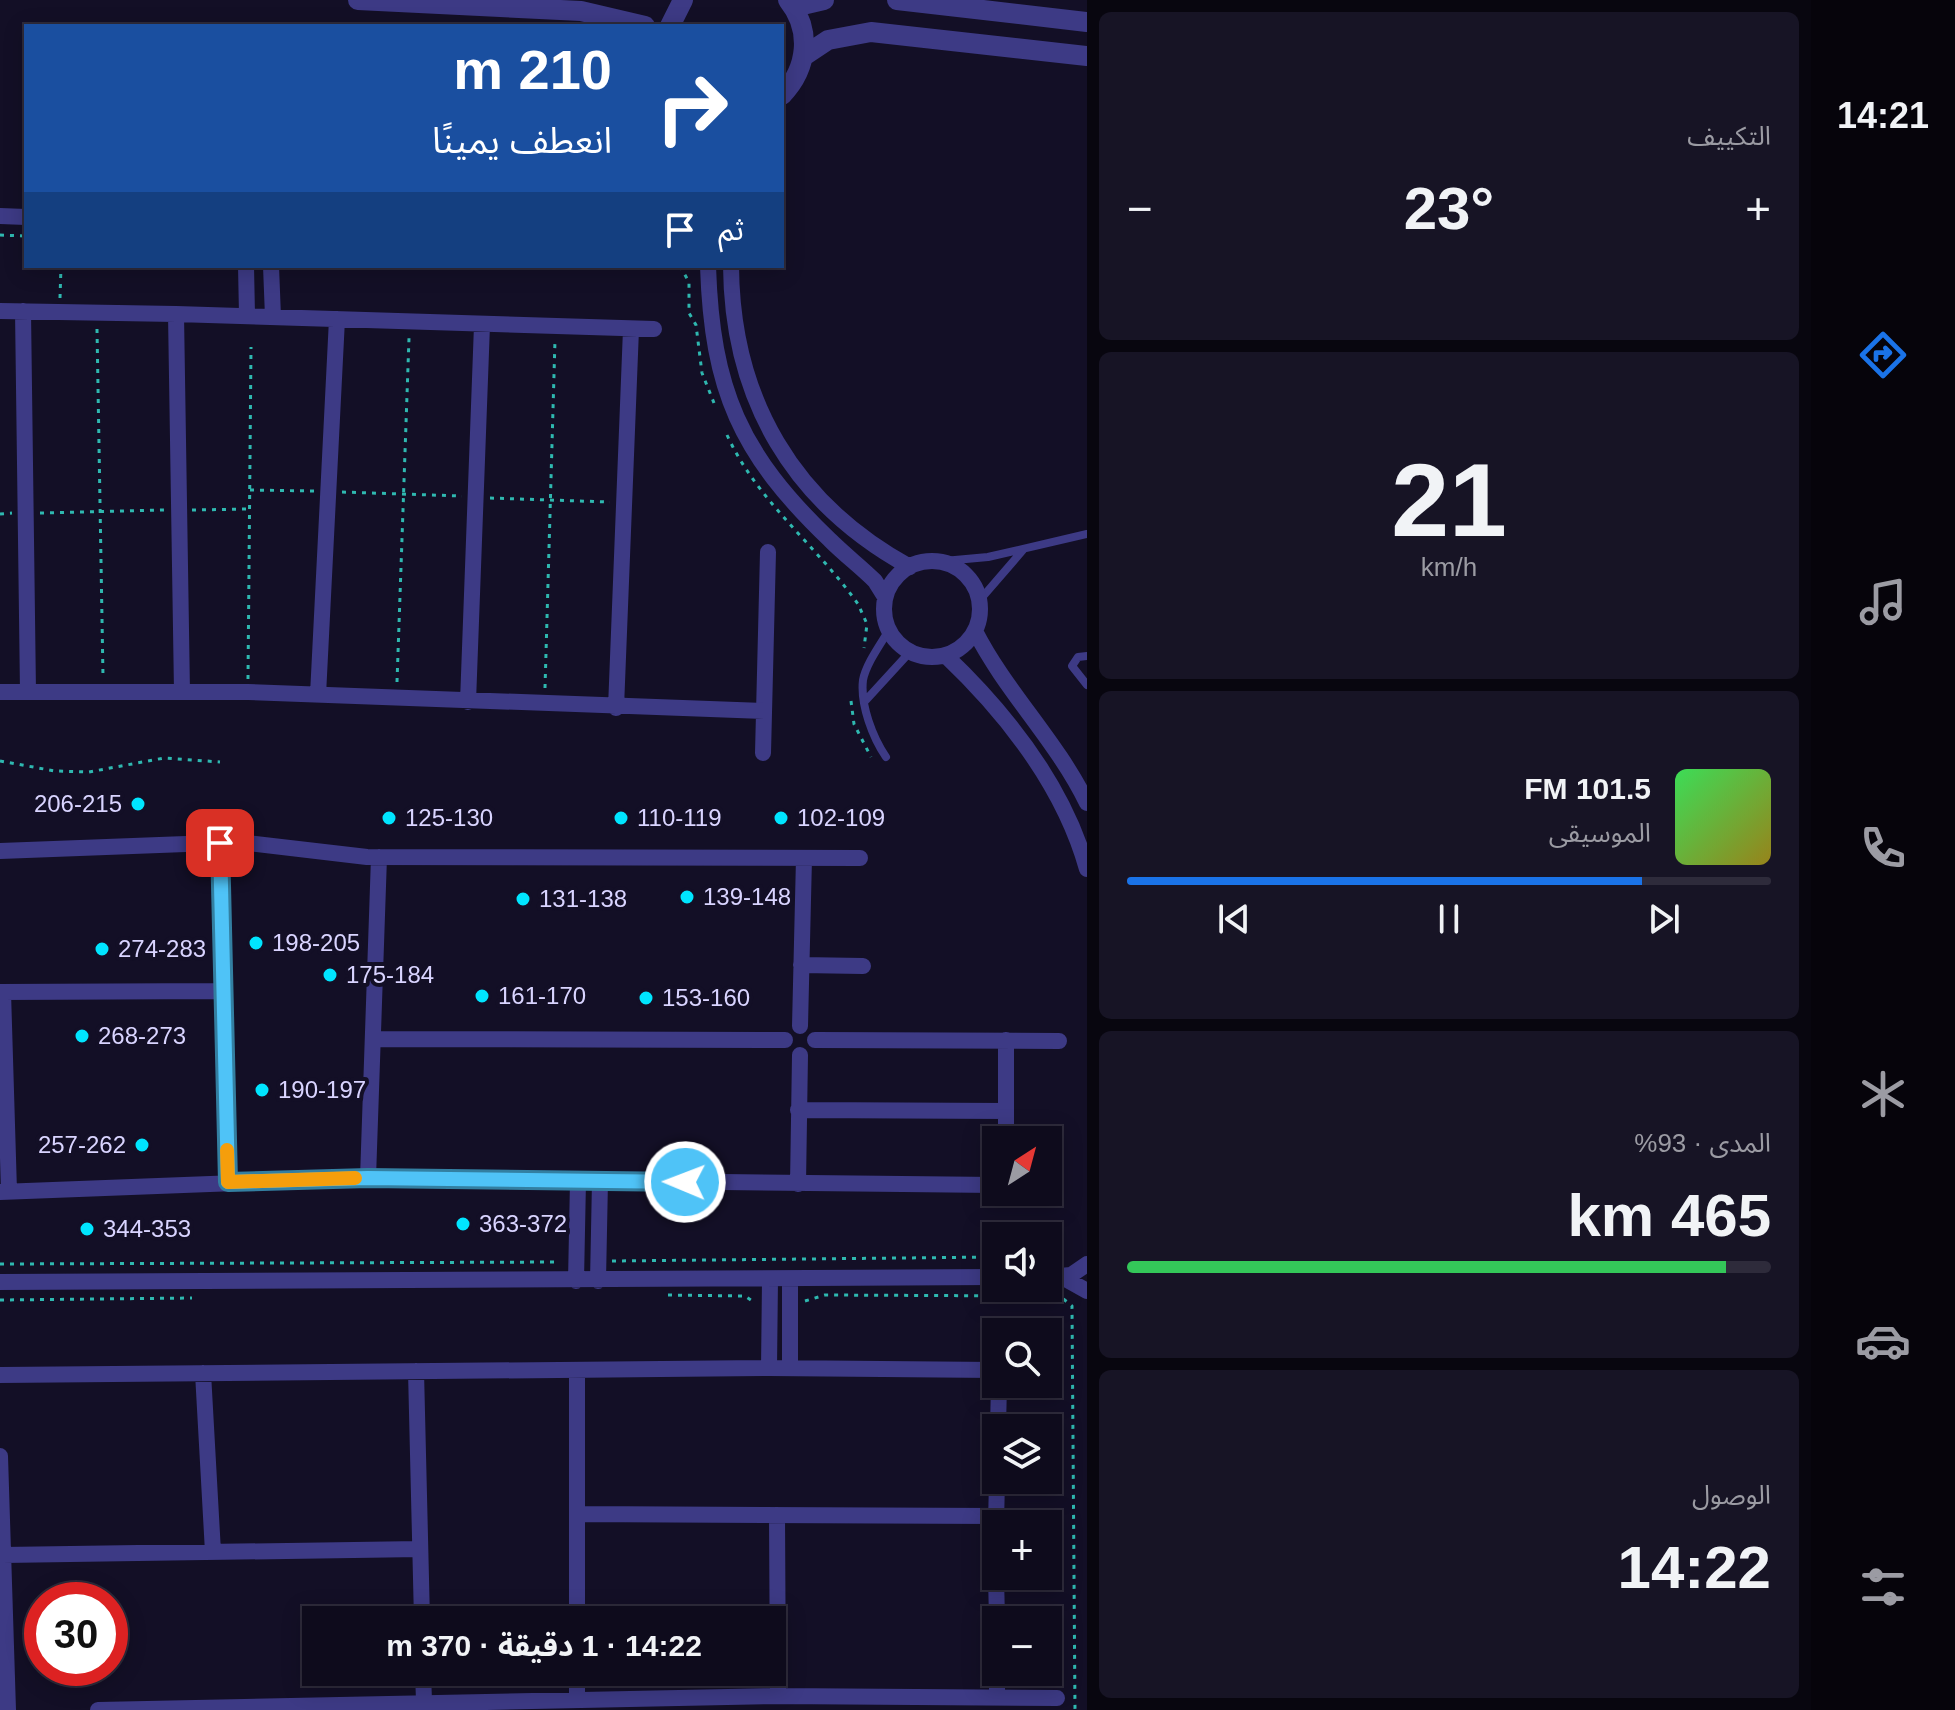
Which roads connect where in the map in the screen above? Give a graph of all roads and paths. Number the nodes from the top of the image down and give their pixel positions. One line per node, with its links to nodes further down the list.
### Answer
1 (358, 0): 7 (street)
2 (683, 0): 8 (street)
3 (824, 0): 5 (street)
4 (897, 0): 6 (street)
5 (791, 4): 9 (street)
6 (1087, 22)
7 (636, 24)
8 (671, 24)
9 (804, 56): 10 (street); 11 (street)
10 (1087, 56)
11 (784, 92)
12 (0, 216): 13 (street)
13 (24, 217)
14 (0, 235): 15 (path)
15 (24, 236)
16 (61, 268): 24 (path)
17 (246, 268): 27 (street)
18 (271, 268): 28 (street)
19 (681, 268): 36 (path)
20 (708, 268): 54 (street)
21 (731, 268): 53 (street)
22 (0, 311): 23 (street)
23 (23, 311): 24 (street); 47 (street)
24 (60, 312): 25 (street)
25 (97, 313): 26 (street); 46 (path)
26 (176, 314): 27 (street); 45 (street)
27 (247, 315): 28 (street)
28 (273, 317): 29 (street)
29 (337, 319): 30 (street); 39 (street)
30 (409, 322): 31 (street); 40 (path)
31 (482, 325): 32 (street); 41 (street)
32 (555, 328): 33 (street); 42 (path)
33 (631, 329): 34 (street); 43 (street)
34 (654, 329)
35 (251, 347): 38 (path)
36 (715, 406)
37 (725, 428): 60 (path)
38 (250, 490): 39 (path); 44 (path)
39 (328, 491): 40 (path); 68 (street)
40 (403, 494): 41 (path); 70 (path)
41 (476, 497): 42 (path); 72 (street)
42 (550, 500): 43 (path); 73 (path)
43 (623, 503): 74 (street)
44 (250, 509): 45 (path); 67 (path)
45 (176, 510): 46 (path); 66 (street)
46 (100, 512): 47 (path); 65 (path)
47 (26, 513): 48 (path); 64 (street)
48 (0, 514)
49 (1087, 534): 50 (lane)
50 (1023, 549): 52 (lane); 55 (lane)
51 (768, 552): 75 (street)
52 (933, 562): 53 (street); 55 (street)
53 (910, 567): 54 (street)
54 (885, 597): 56 (street)
55 (979, 601): 57 (street)
56 (889, 630): 58 (street); 71 (lane)
57 (975, 631): 59 (street); 81 (street)
58 (910, 652): 59 (street); 71 (lane)
59 (945, 655): 87 (street)
60 (861, 656)
61 (1087, 656): 62 (lane)
62 (1087, 685)
63 (0, 692): 64 (street)
64 (28, 692): 65 (street)
65 (103, 692): 66 (street)
66 (182, 692): 67 (street)
67 (248, 692): 68 (street)
68 (318, 695): 70 (street)
69 (852, 696): 80 (path)
70 (396, 699): 72 (street)
71 (866, 700): 77 (lane)
72 (468, 702): 73 (street)
73 (544, 704): 74 (street)
74 (616, 708): 75 (street)
75 (764, 711): 76 (street)
76 (763, 753)
77 (886, 757)
78 (0, 761): 79 (path)
79 (220, 762)
80 (876, 763)
81 (1087, 803)
82 (220, 843): 83 (street); 84 (street); 90 (street)
83 (0, 851)
84 (379, 857): 85 (street); 93 (street)
85 (804, 858): 86 (street); 88 (street)
86 (860, 858)
87 (1087, 869)
88 (801, 965): 89 (street); 92 (street)
89 (863, 966)
90 (224, 991): 91 (street); 105 (street)
91 (2, 992): 108 (street)
92 (800, 1026): 94 (street); 95 (street)
93 (373, 1039): 94 (street); 102 (street)
94 (785, 1040): 98 (street)
95 (815, 1040): 96 (street); 98 (street)
96 (1006, 1040): 97 (street); 100 (street)
97 (1059, 1041)
98 (800, 1055): 99 (street)
99 (798, 1110): 100 (street); 106 (street)
100 (1006, 1111): 101 (street)
101 (1006, 1126)
102 (368, 1178): 103 (street); 105 (street)
103 (578, 1181): 104 (street); 110 (street)
104 (600, 1181): 106 (street); 111 (street)
105 (228, 1182): 108 (street)
106 (798, 1184): 107 (street)
107 (982, 1185)
108 (4, 1191)
109 (982, 1257): 111 (path)
110 (577, 1261): 112 (path); 119 (street)
111 (598, 1261): 120 (street)
112 (0, 1264)
113 (1087, 1264): 114 (street)
114 (1062, 1274)
115 (982, 1277): 117 (street)
116 (770, 1279): 117 (street); 120 (street); 123 (street)
117 (790, 1279): 124 (street)
118 (1062, 1280): 122 (street)
119 (576, 1281): 120 (street); 121 (street)
120 (598, 1281)
121 (0, 1282)
122 (1087, 1291)
123 (769, 1368): 124 (street); 125 (street)
124 (790, 1368): 126 (street)
125 (577, 1370): 127 (street); 131 (street)
126 (982, 1370)
127 (416, 1371): 128 (street); 134 (street)
128 (203, 1373): 129 (street); 135 (street)
129 (0, 1375)
130 (0, 1456): 136 (street)
131 (577, 1514): 132 (street); 138 (street)
132 (777, 1515): 133 (street); 142 (street)
133 (982, 1520)
134 (420, 1549): 135 (street); 137 (street)
135 (213, 1552): 136 (street)
136 (3, 1555): 147 (street)
137 (422, 1606)
138 (577, 1606)
139 (423, 1686): 146 (street)
140 (577, 1686): 145 (street)
141 (997, 1686): 143 (street)
142 (778, 1696): 143 (street); 145 (street)
143 (997, 1697): 144 (street)
144 (1057, 1698)
145 (577, 1700): 146 (street)
146 (424, 1701): 148 (street)
147 (8, 1710)
148 (98, 1710)

